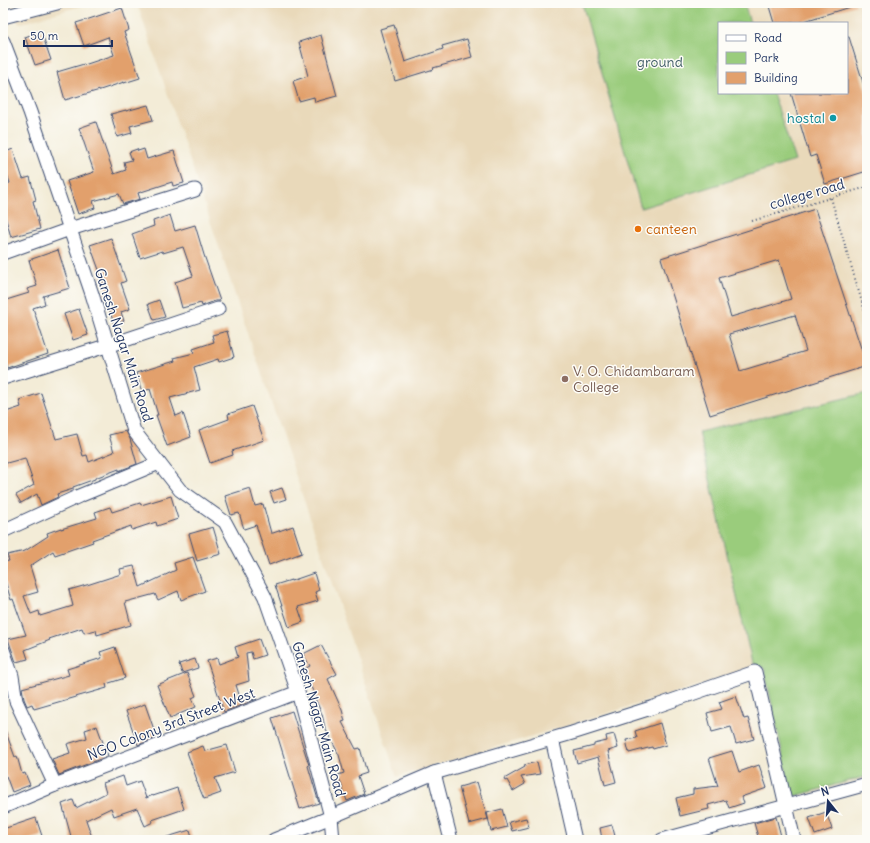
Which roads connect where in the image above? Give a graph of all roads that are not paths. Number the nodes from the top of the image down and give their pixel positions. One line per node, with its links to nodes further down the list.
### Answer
1 (57, 3): 2 (street)
2 (3, 18)
3 (3, 41): 5 (street, Ganesh Nagar Main Road)
4 (195, 190): 5 (street)
5 (70, 229): 6 (street); 8 (street, Ganesh Nagar Main Road)
6 (3, 253)
7 (218, 309): 8 (street)
8 (108, 345): 9 (street); 10 (street, Ganesh Nagar Main Road)
9 (3, 378)
10 (159, 463): 11 (street); 13 (street, Ganesh Nagar Main Road)
11 (3, 532)
12 (3, 650): 17 (street)
13 (298, 692): 17 (street, NGO Colony 3rd Street West); 20 (street, Ganesh Nagar Main Road)
14 (552, 739): 15 (street); 18 (street); 24 (street)
15 (434, 773): 20 (street); 23 (street)
16 (867, 784): 18 (street)
17 (55, 785): 19 (street, NGO Colony 3rd Street West)
18 (786, 805): 25 (street); 26 (street)
19 (3, 807)
20 (331, 817): 21 (street, Ganesh Nagar Main Road); 22 (street)
21 (274, 840)
22 (333, 840)
23 (451, 840)
24 (575, 840)
25 (662, 840)
26 (794, 840)

